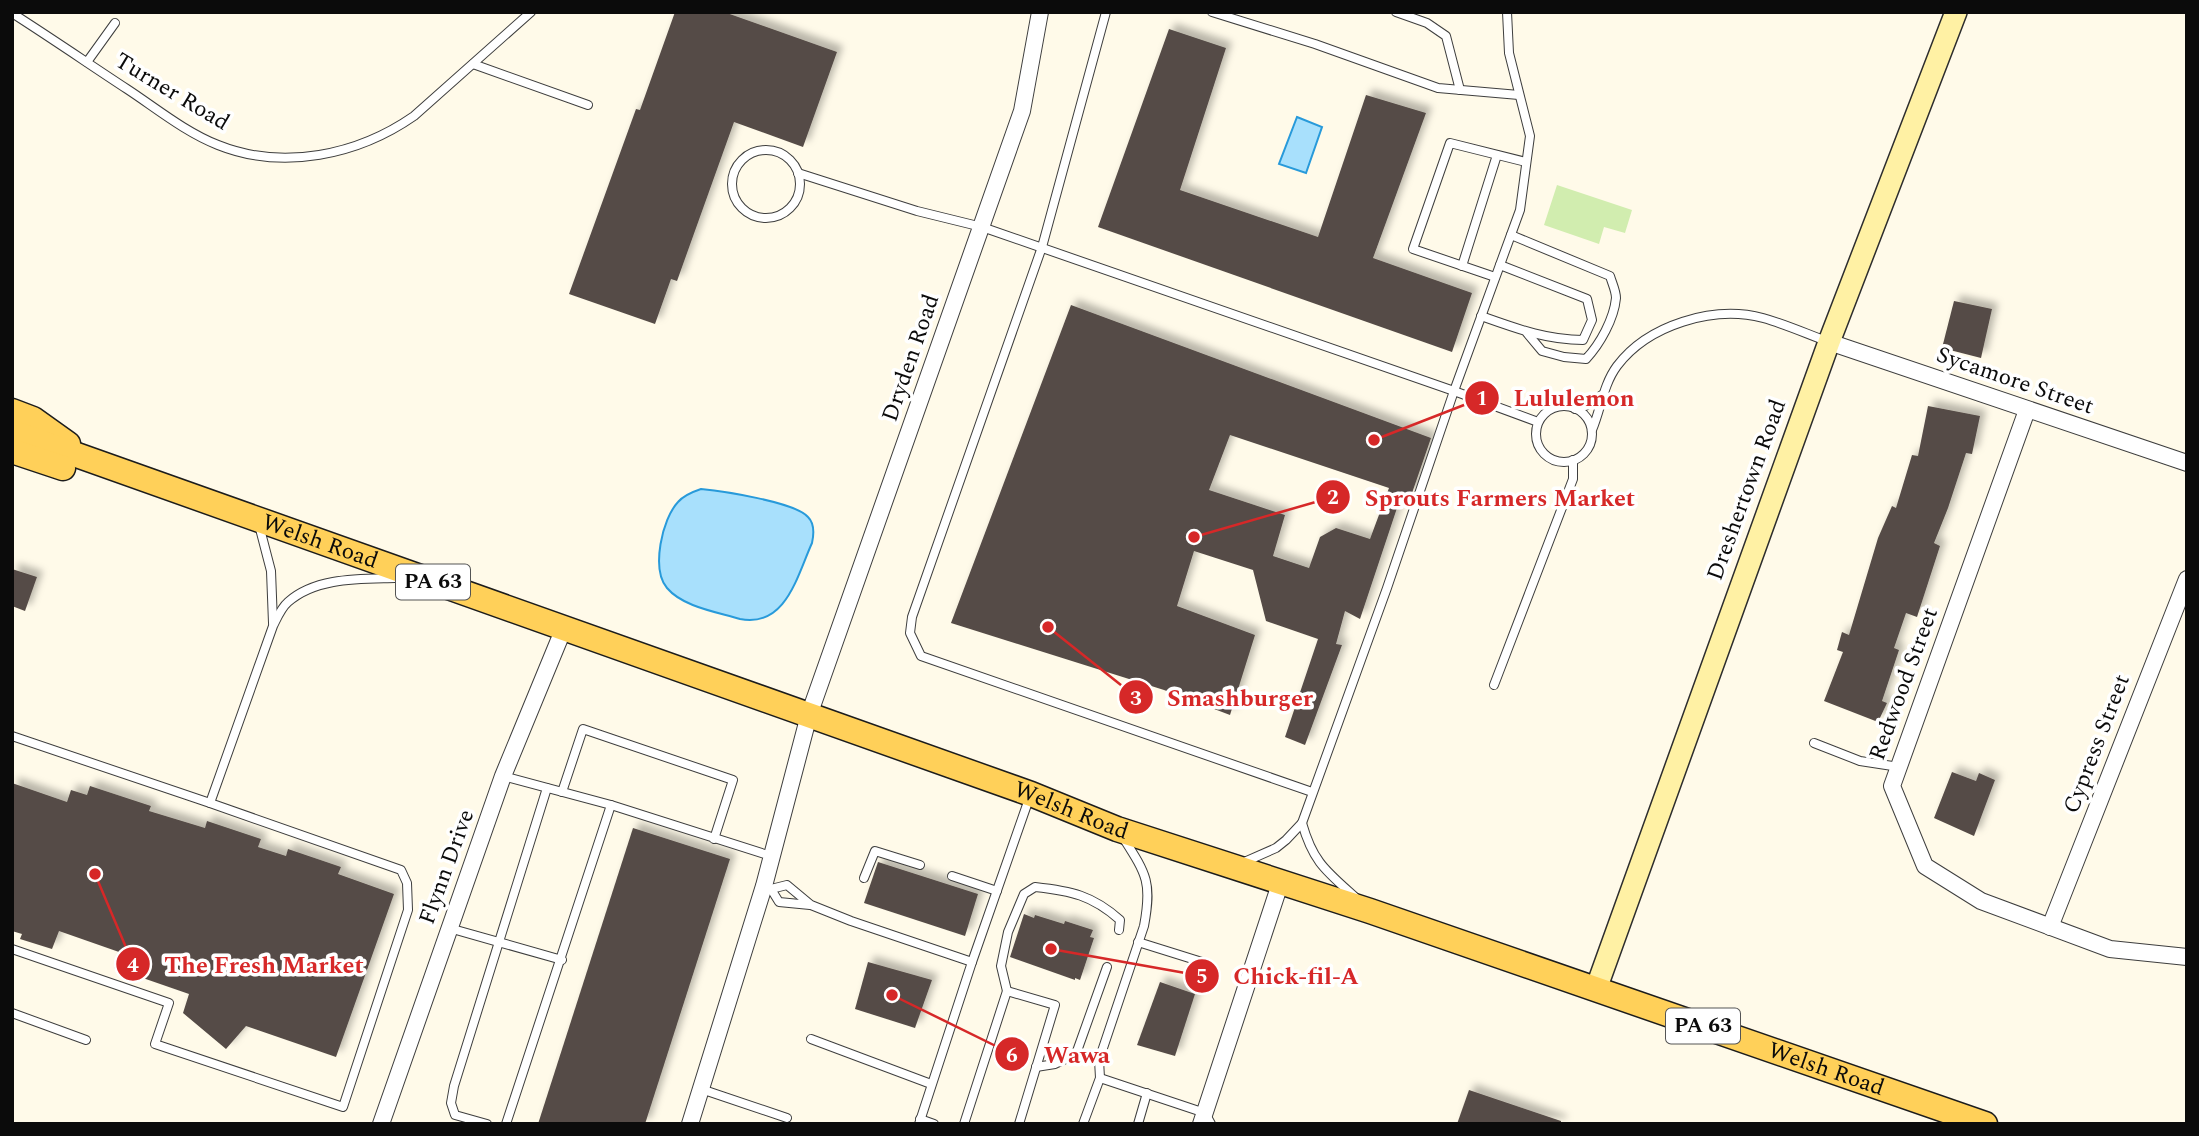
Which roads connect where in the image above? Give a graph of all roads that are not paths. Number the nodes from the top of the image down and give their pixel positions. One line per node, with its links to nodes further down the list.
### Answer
1 (531, 12): 11 (lane, Turner Road)
2 (1040, 12): 18 (street, Dryden Road)
3 (1106, 12): 20 (lane)
4 (1212, 12): 12 (lane)
5 (1396, 12): 12 (lane)
6 (1507, 12): 13 (lane)
7 (1956, 12): 26 (main road, Dreshertown Road)
8 (12, 13): 10 (lane, Turner Road)
9 (116, 23): 10 (lane)
10 (87, 62): 11 (lane, Turner Road)
11 (472, 64): 14 (lane)
12 (1460, 90): 13 (lane)
13 (1519, 95): 16 (lane)
14 (588, 105)
15 (1497, 155): 16 (lane); 22 (lane); 22 (lane)
16 (1526, 162): 19 (lane)
17 (798, 173): 17 (lane); 18 (lane)
18 (982, 227): 20 (lane); 46 (street, Dryden Road)
19 (1511, 235): 21 (lane); 25 (lane)
20 (1042, 247): 27 (lane); 53 (lane)
21 (1500, 265): 23 (lane); 25 (lane)
22 (1462, 266): 23 (lane)
23 (1495, 277): 24 (lane)
24 (1481, 316): 25 (lane); 27 (lane)
25 (1527, 333)
26 (1829, 342): 28 (lane); 30 (street, Sycamore Street); 81 (main road, Dreshertown Road)
27 (1454, 391): 32 (lane); 53 (lane)
28 (1602, 395): 29 (lane); 33 (lane)
29 (1575, 409): 32 (lane); 33 (lane)
30 (2027, 410): 38 (street, Sycamore Street); 49 (street, Redwood Street)
31 (12, 411): 36 (main road)
32 (1538, 422): 37 (lane)
33 (1591, 430): 37 (lane)
34 (12, 432): 36 (main road, Welsh Road / PA 63)
35 (12, 451): 39 (main road, Welsh Road / PA 63)
36 (91, 460): 39 (main road, Welsh Road / PA 63)
37 (1573, 460): 45 (lane)
38 (2187, 463)
39 (162, 486): 40 (main road, Welsh Road / PA 63)
40 (258, 520): 41 (main road, Welsh Road / PA 63); 43 (lane)
41 (419, 577): 43 (lane); 44 (main road, Welsh Road / PA 63)
42 (2187, 579): 70 (street, Cypress Street)
43 (273, 626): 55 (lane)
44 (564, 628): 46 (main road, Welsh Road / PA 63); 50 (street, Flynn Drive)
45 (1494, 685)
46 (809, 715): 54 (main road, Welsh Road / PA 63); 60 (street)
47 (12, 736): 55 (lane)
48 (1814, 743): 49 (lane)
49 (1899, 767): 70 (street, Redwood Street)
50 (503, 776): 51 (lane); 71 (street, Flynn Drive)
51 (547, 788): 52 (lane); 74 (lane)
52 (562, 792): 56 (lane); 59 (lane)
53 (1312, 792): 57 (lane)
54 (1031, 794): 58 (main road, Welsh Road / PA 63); 67 (lane)
55 (210, 803): 75 (lane)
56 (611, 805): 59 (lane); 77 (lane)
57 (1301, 823): 62 (lane); 69 (lane)
58 (1118, 829): 62 (main road, Welsh Road / PA 63); 73 (lane)
59 (714, 839): 60 (lane)
60 (771, 856): 66 (street)
61 (920, 865): 64 (lane)
62 (1235, 866): 65 (main road, Welsh Road / PA 63)
63 (952, 876): 67 (lane)
64 (864, 878)
65 (1281, 881): 69 (main road, Welsh Road / PA 63); 92 (street)
66 (767, 889): 68 (lane); 68 (lane); 89 (street)
67 (997, 891): 78 (lane)
68 (811, 905): 78 (lane)
69 (1370, 911): 81 (main road, Welsh Road / PA 63)
70 (2050, 927): 76 (street, Redwood Street)
71 (449, 928): 74 (lane); 94 (street, Flynn Drive)
72 (1119, 930): 82 (lane)
73 (1139, 942): 79 (lane); 87 (lane)
74 (500, 943): 77 (lane); 95 (lane)
75 (12, 949)
76 (2187, 957)
77 (562, 960): 96 (lane)
78 (972, 962): 88 (lane)
79 (1202, 962)
80 (1107, 967): 86 (lane)
81 (1596, 989): 103 (main road, Welsh Road / PA 63)
82 (1007, 991): 86 (lane); 99 (lane)
83 (12, 1013): 85 (lane)
84 (811, 1038): 88 (lane)
85 (86, 1040)
86 (1036, 1067): 100 (lane)
87 (1100, 1078): 90 (lane); 101 (lane)
88 (931, 1084): 93 (lane)
89 (701, 1089): 91 (lane); 97 (street)
90 (1147, 1093): 92 (lane); 102 (lane)
91 (787, 1118)
92 (1206, 1120)
93 (919, 1121): 98 (lane)
94 (381, 1124)
95 (487, 1124)
96 (506, 1124)
97 (690, 1124)
98 (934, 1124)
99 (964, 1124)
100 (1018, 1124)
101 (1083, 1124)
102 (1138, 1124)
103 (1985, 1124)

